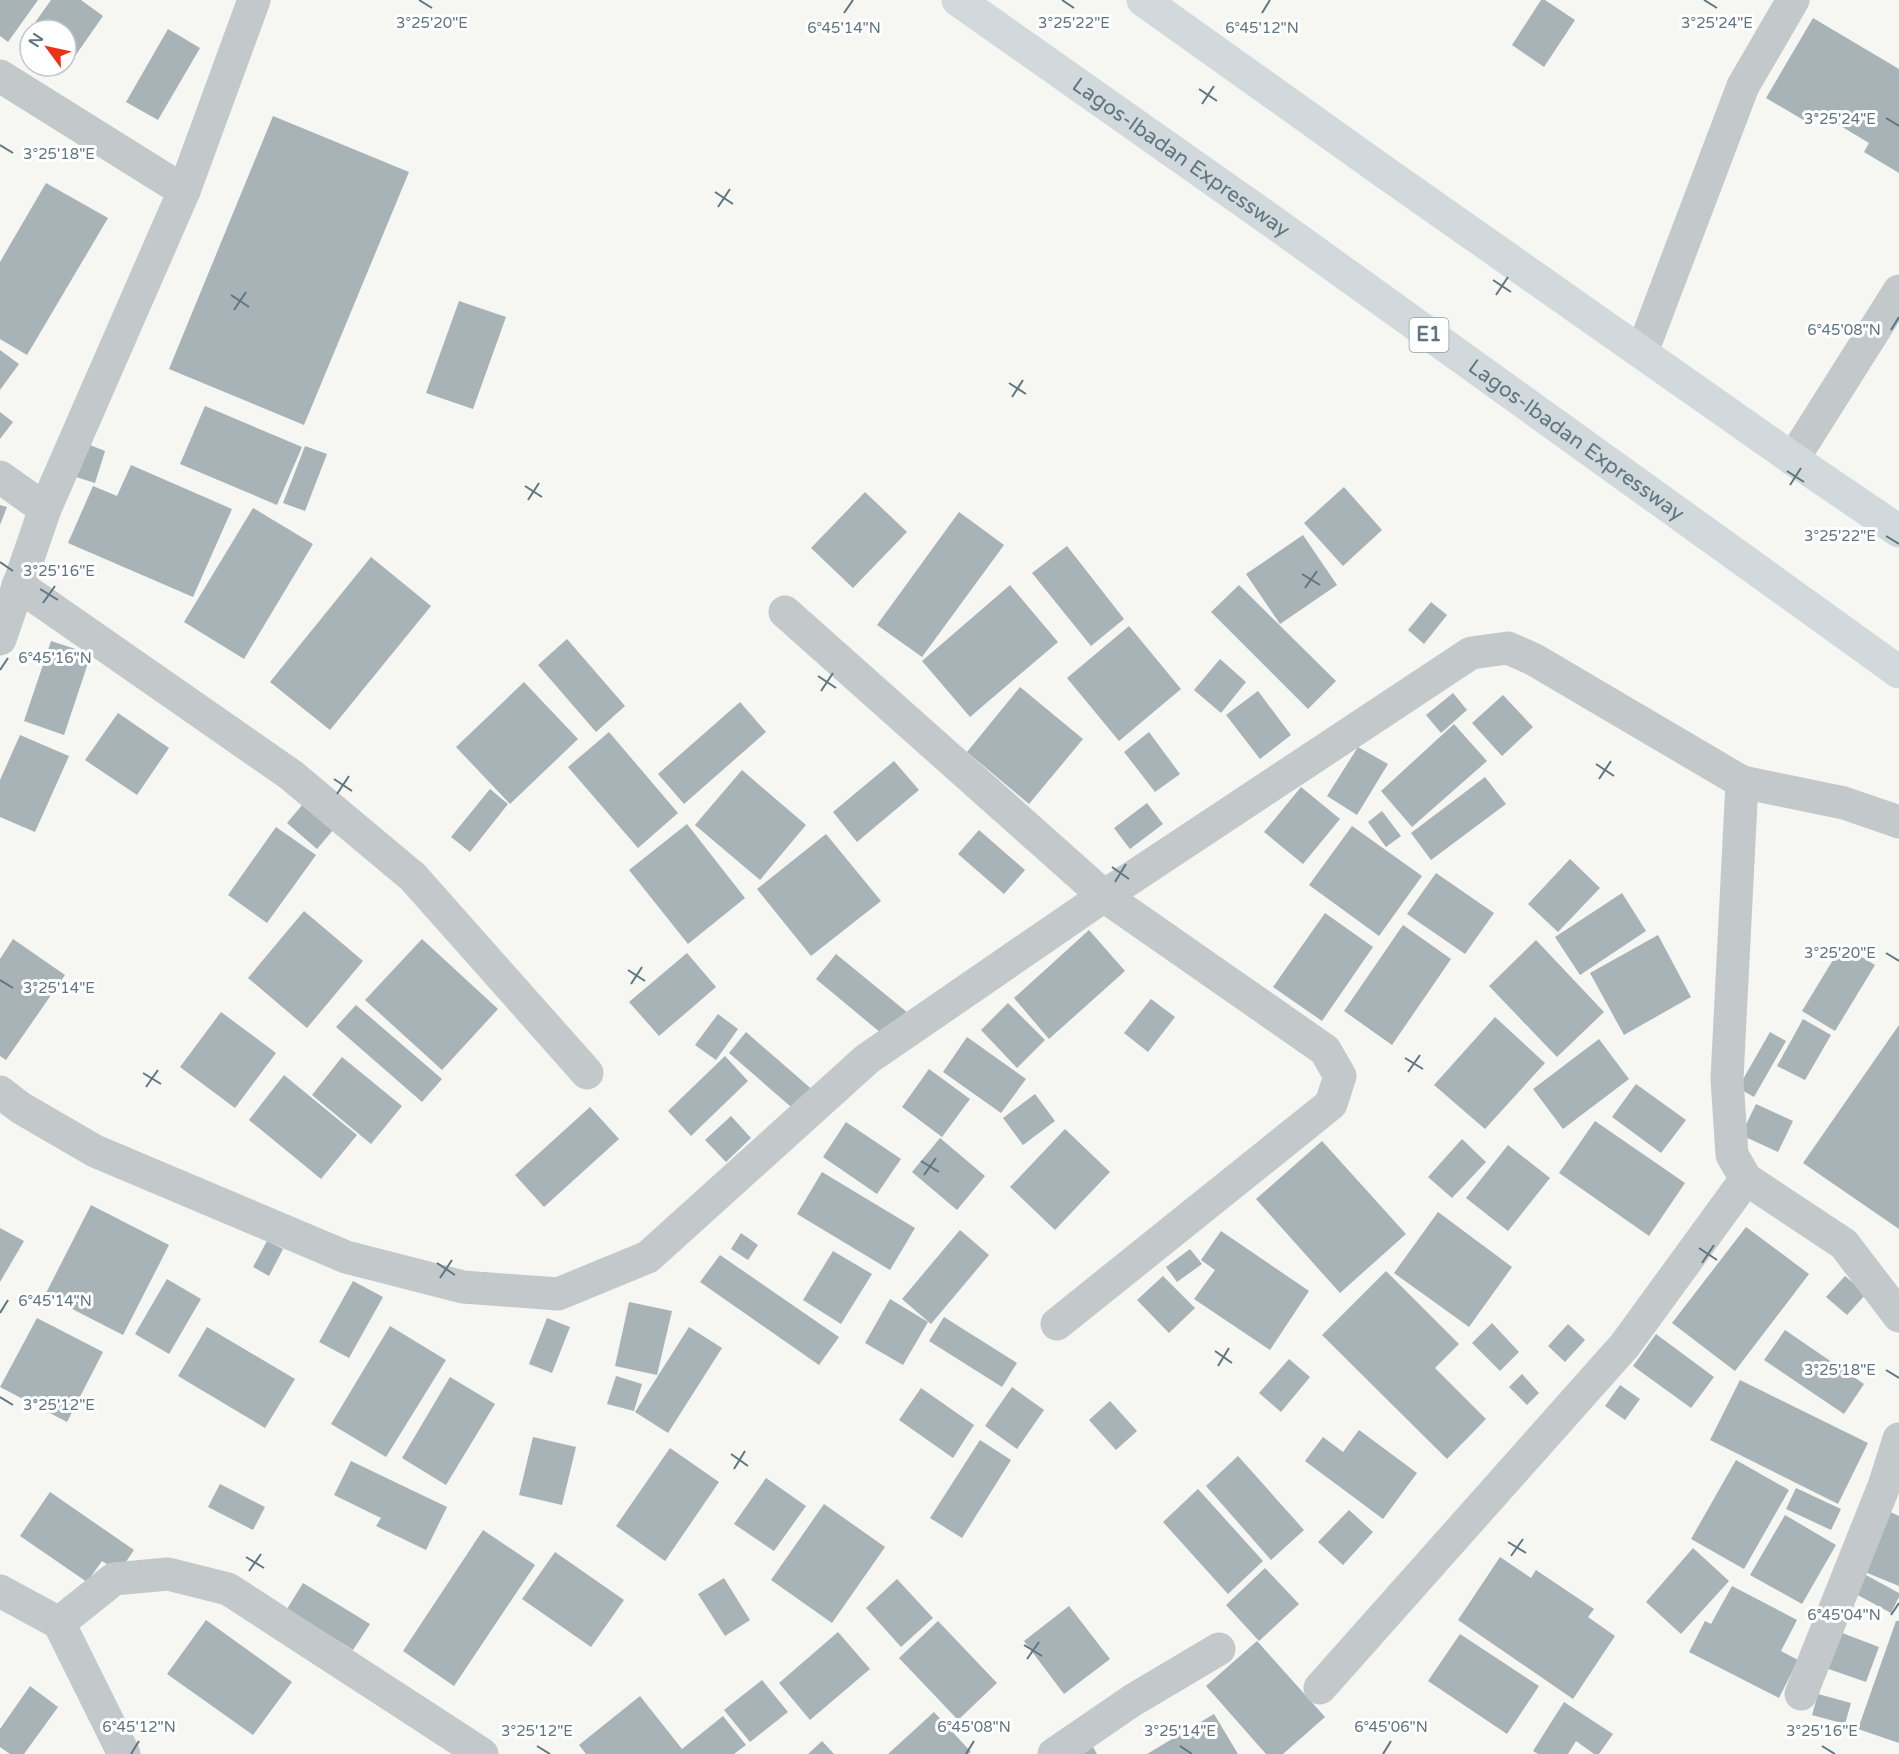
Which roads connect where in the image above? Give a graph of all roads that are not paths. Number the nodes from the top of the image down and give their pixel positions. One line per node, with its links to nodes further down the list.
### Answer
1 (254, 0): 6 (street)
2 (958, 0): 16 (highway, Lagos-Ibadan Expressway / E1)
3 (1143, 0): 8 (highway)
4 (1793, 0): 8 (street)
5 (0, 76): 6 (street)
6 (184, 191): 11 (street)
7 (1899, 291): 9 (street)
8 (1642, 352): 9 (highway)
9 (1793, 459): 12 (highway)
10 (0, 477): 11 (street)
11 (45, 509): 13 (street)
12 (1899, 531)
13 (18, 585): 15 (street); 20 (street)
14 (785, 612): 19 (street)
15 (0, 639)
16 (1899, 672)
17 (1742, 782): 18 (street); 19 (street); 22 (street)
18 (1899, 822)
19 (1104, 896): 21 (street); 24 (street)
20 (587, 1073)
21 (0, 1092)
22 (1746, 1179): 23 (street); 30 (street)
23 (1899, 1316)
24 (1057, 1324)
25 (1899, 1439): 26 (street)
26 (1891, 1490): 31 (street)
27 (0, 1591): 28 (street)
28 (59, 1623): 32 (street); 33 (street)
29 (1219, 1649): 34 (street)
30 (1320, 1688)
31 (1801, 1694)
32 (124, 1754)
33 (482, 1754)
34 (1054, 1754)

